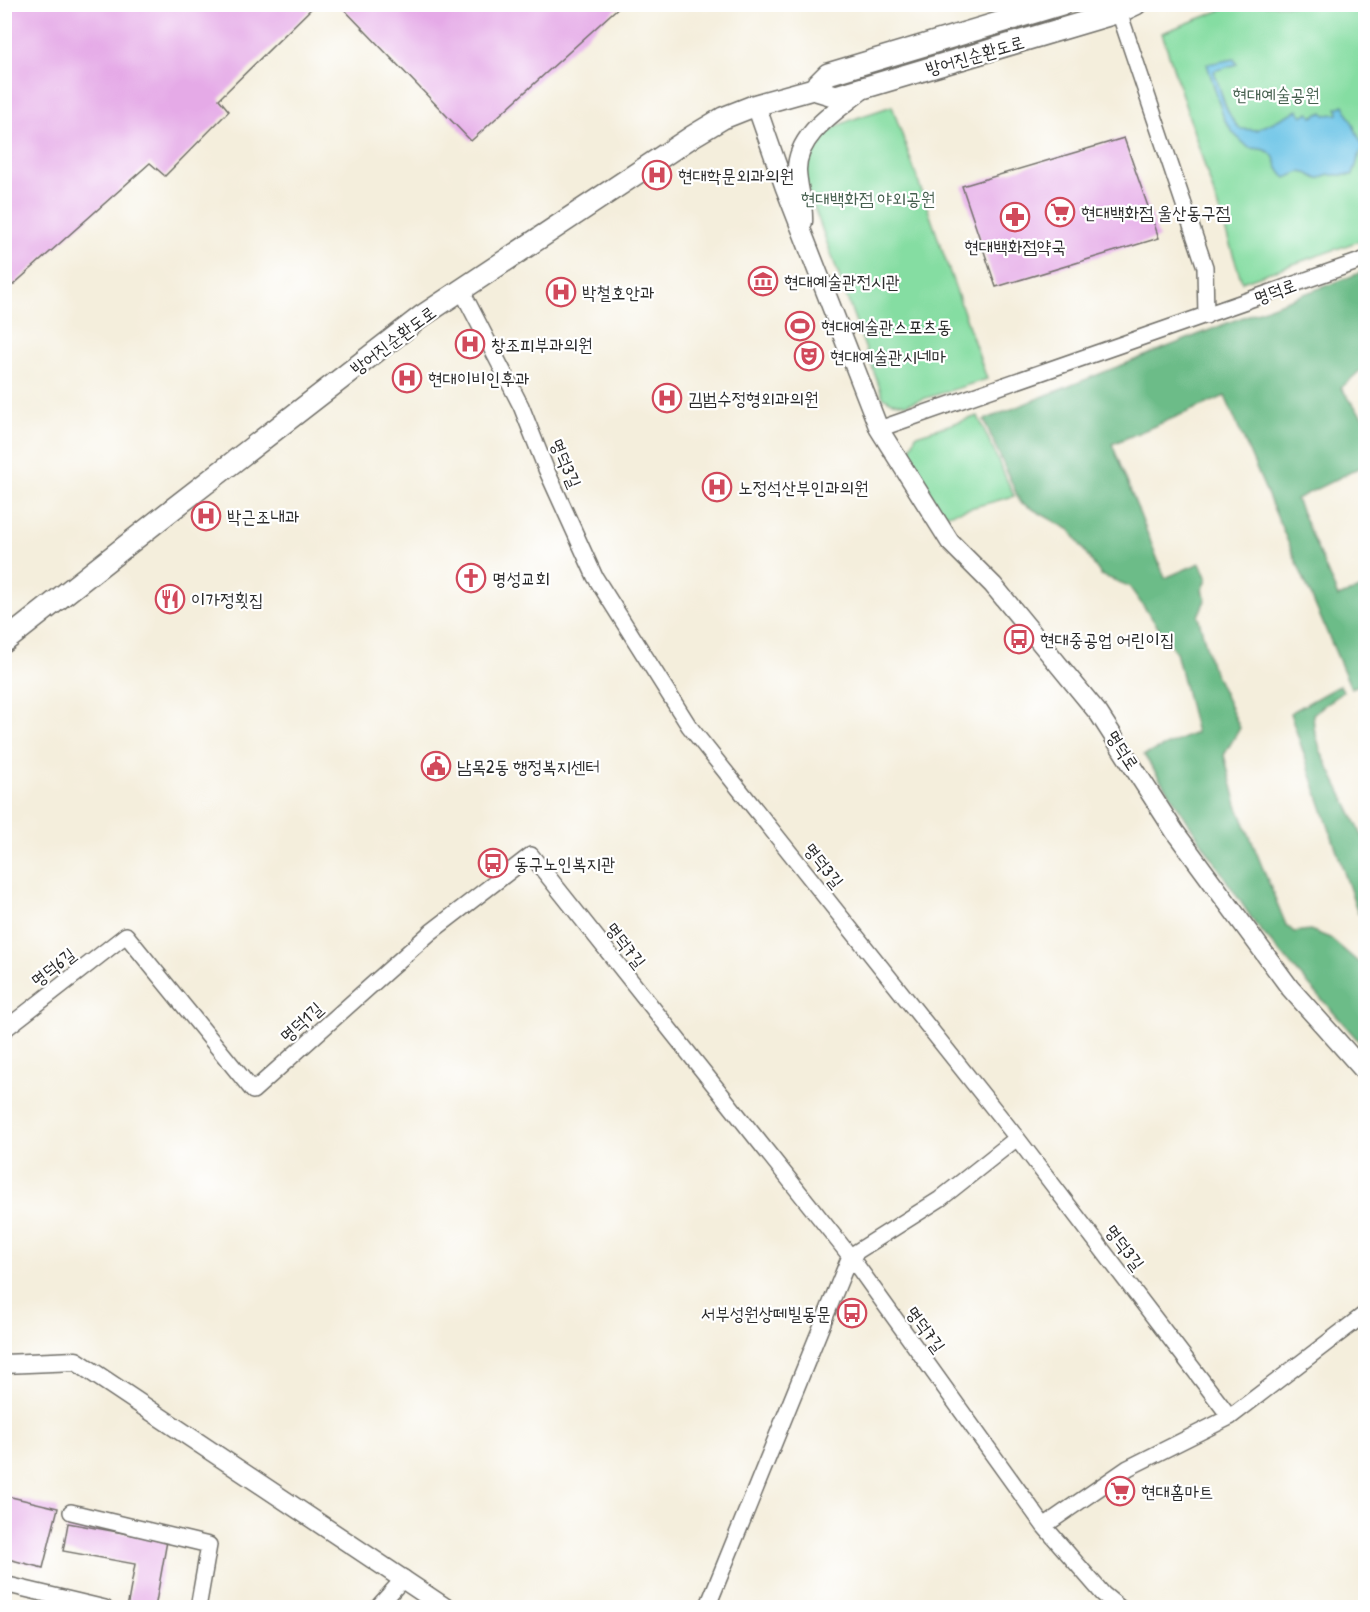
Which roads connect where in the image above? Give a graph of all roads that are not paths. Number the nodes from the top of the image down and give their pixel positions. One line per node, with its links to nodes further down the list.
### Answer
1 (1062, 4): 4 (main road, 방어진순환도로)
2 (1128, 8): 3 (main road, 방어진순환도로); 9 (street)
3 (865, 88): 4 (main road, 방어진순환도로); 6 (street)
4 (813, 89): 5 (main road, 방어진순환도로)
5 (756, 105): 6 (street, 명덕로); 8 (main road, 방어진순환도로)
6 (802, 233): 10 (street, 명덕로)
7 (1365, 259): 9 (street, 명덕로)
8 (462, 291): 11 (main road, 방어진순환도로); 16 (street, 명덕3길)
9 (1206, 316): 10 (street, 명덕로)
10 (879, 429): 15 (street, 명덕로)
11 (4, 642)
12 (531, 855): 13 (street, 명덕1길); 17 (street, 명덕7길)
13 (126, 935): 14 (street, 명덕6길)
14 (4, 1030)
15 (1365, 1073)
16 (1017, 1138): 17 (street); 20 (street, 명덕3길)
17 (850, 1256): 22 (street, 명덕7길); 29 (street)
18 (1365, 1313): 20 (street)
19 (4, 1364): 23 (street)
20 (1230, 1417): 22 (street)
21 (71, 1512): 26 (street)
22 (1044, 1526): 30 (street, 명덕7길)
23 (404, 1578): 27 (street); 28 (street)
24 (4, 1584): 25 (street)
25 (105, 1608)
26 (198, 1608)
27 (377, 1608)
28 (447, 1608)
29 (707, 1608)
30 (1120, 1608)

